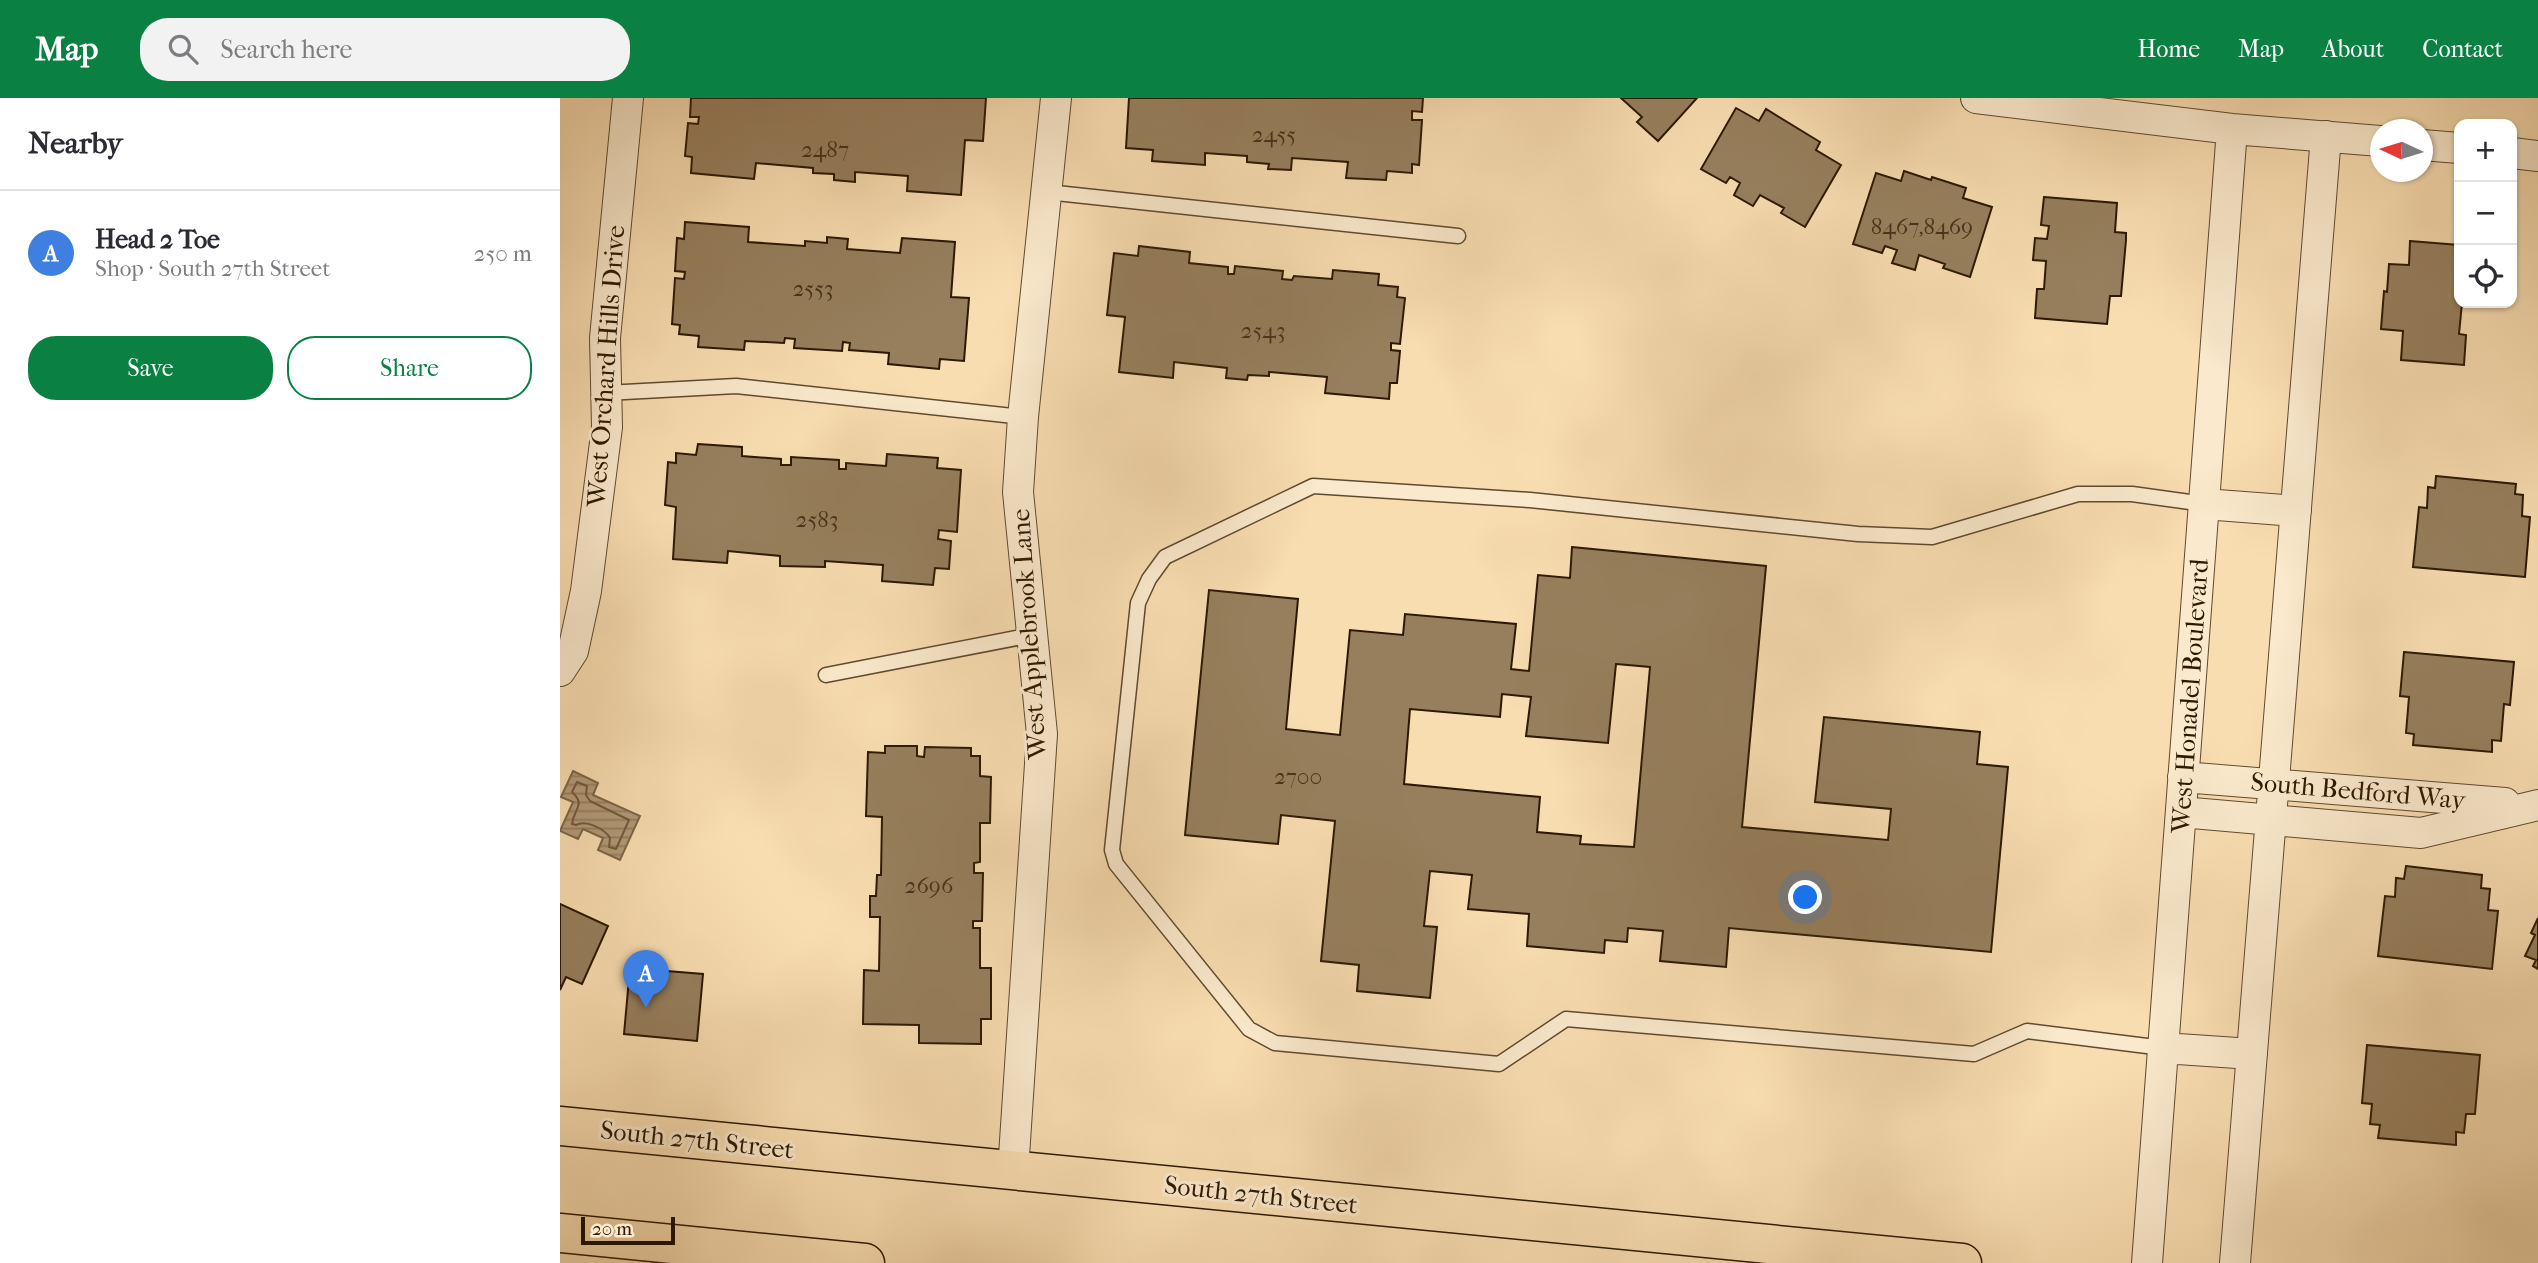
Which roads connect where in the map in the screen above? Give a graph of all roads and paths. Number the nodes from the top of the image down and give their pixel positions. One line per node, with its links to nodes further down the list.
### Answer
1 (628, 98): 13 (street, West Orchard Hills Drive)
2 (1055, 98): 11 (street, West Applebrook Lane)
3 (1976, 98): 4 (street)
4 (2232, 129): 5 (street); 15 (street, West Honadel Boulevard)
5 (2326, 136): 6 (street); 16 (street)
6 (2370, 140)
7 (2433, 146): 8 (street)
8 (2454, 148)
9 (2517, 154): 10 (street)
10 (2538, 156)
11 (1046, 192): 12 (lane); 14 (street, West Applebrook Lane)
12 (1458, 236)
13 (607, 393): 14 (lane); 18 (street, West Orchard Hills Drive)
14 (1023, 417): 17 (street, West Applebrook Lane)
15 (2204, 504): 16 (street); 20 (street, West Honadel Boulevard); 25 (lane)
16 (2296, 510): 21 (street)
17 (1032, 635): 19 (lane); 28 (street, West Applebrook Lane)
18 (560, 671)
19 (827, 676)
20 (2183, 777): 21 (street, South Bedford Way); 23 (street, West Honadel Boulevard)
21 (2273, 785): 22 (street, South Bedford Way); 24 (street)
22 (2536, 805): 24 (street, South Bedford Way)
23 (2181, 812): 24 (street, South Bedford Way); 25 (street, West Honadel Boulevard)
24 (2271, 821): 26 (street)
25 (2163, 1048): 26 (street); 32 (street, West Honadel Boulevard)
26 (2252, 1054): 33 (street)
27 (560, 1126): 28 (main road, South 27th Street)
28 (1013, 1171): 31 (main road, South 27th Street)
29 (560, 1233): 30 (main road)
30 (865, 1263)
31 (1962, 1263)
32 (2147, 1263)
33 (2235, 1263)

